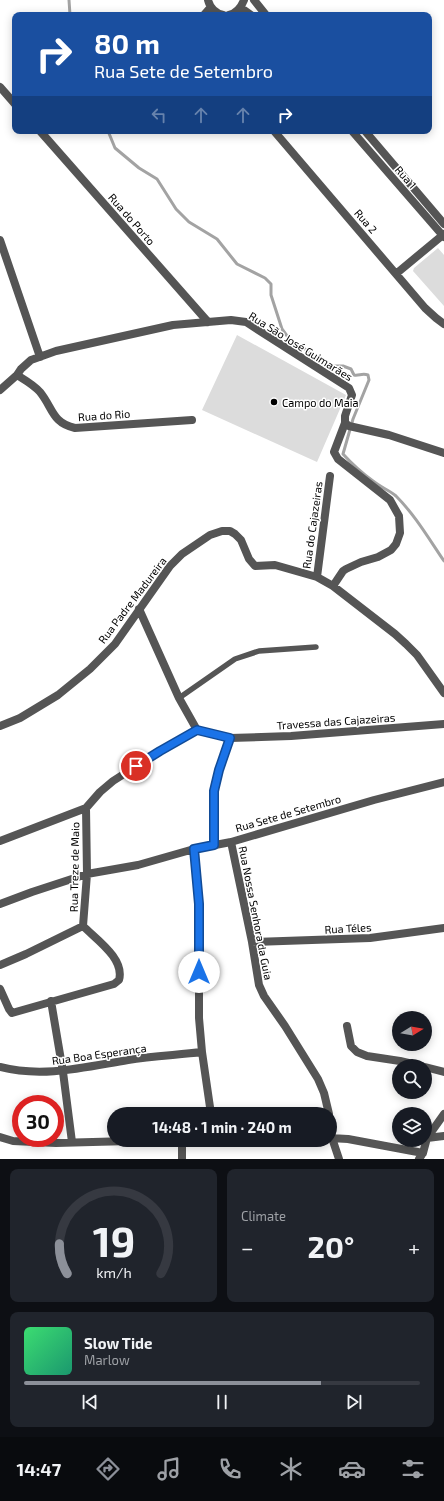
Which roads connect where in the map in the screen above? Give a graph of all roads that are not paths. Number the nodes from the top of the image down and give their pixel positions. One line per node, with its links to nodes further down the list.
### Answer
1 (244, 0): 5 (street)
2 (254, 0): 6 (street)
3 (210, 4): 4 (street)
4 (217, 12)
5 (235, 12)
6 (264, 12)
7 (0, 87): 8 (street)
8 (12, 101)
9 (43, 134): 17 (street, Rua do Porto)
10 (277, 134): 16 (street, Rua 2)
11 (355, 134): 14 (street, Rua 1)
12 (368, 134): 13 (street, Rua 1)
13 (444, 224)
14 (444, 236): 16 (street)
15 (0, 240): 19 (street)
16 (396, 273): 18 (street, Rua 2)
17 (208, 322): 19 (street, Rua São José Guimarães); 23 (street, Rua São José Guimarães)
18 (444, 324)
19 (40, 357): 20 (street, Rua São José Guimarães)
20 (17, 375): 21 (street, Rua São José Guimarães); 22 (street, Rua do Rio)
21 (0, 390)
22 (192, 420)
23 (350, 425): 24 (street); 27 (street)
24 (444, 453)
25 (330, 476): 26 (street, Rua do Cajazeiras)
26 (316, 577): 27 (street, Rua Padre Madureira); 28 (street, Rua Padre Madureira)
27 (333, 586): 30 (street, Rua Padre Madureira)
28 (138, 609): 31 (street); 33 (street, Rua Padre Madureira)
29 (316, 647): 31 (lane)
30 (444, 693)
31 (179, 698): 34 (street)
32 (444, 724): 35 (street, Travessa das Cajazeiras)
33 (0, 726)
34 (197, 730): 35 (street, Travessa das Cajazeiras); 37 (street)
35 (230, 738): 40 (street)
36 (444, 782): 39 (street, Rua Sete de Setembro)
37 (86, 808): 38 (street); 42 (street, Rua Treze de Maio)
38 (0, 841)
39 (231, 842): 40 (street, Rua Sete de Setembro); 46 (street, Rua Nossa Senhora da Guia)
40 (214, 845): 41 (street, Rua Sete de Setembro)
41 (194, 849): 42 (street, Rua Sete de Setembro); 51 (street)
42 (87, 874): 43 (street, Rua Sete de Setembro); 44 (street, Rua Treze de Maio)
43 (0, 904)
44 (83, 926): 47 (street, Rua Treze de Maio); 49 (street, Rua Treze de Maio)
45 (444, 928): 46 (street, Rua Téles)
46 (252, 942): 58 (street, Rua Nossa Senhora da Guia)
47 (0, 965)
48 (0, 988): 49 (street)
49 (51, 1001): 55 (street)
50 (346, 1026): 52 (street)
51 (202, 1052): 55 (street, Rua Boa Esperança); 57 (street)
52 (392, 1059)
53 (0, 1068): 55 (street, Rua Boa Esperança)
54 (432, 1069): 56 (street)
55 (62, 1072): 66 (street)
56 (444, 1072)
57 (210, 1107)
58 (327, 1107)
59 (444, 1114): 60 (street)
60 (432, 1131)
61 (444, 1136): 63 (street)
62 (0, 1137): 66 (street)
63 (432, 1137)
64 (337, 1138): 69 (street)
65 (107, 1141): 66 (street)
66 (72, 1142)
67 (182, 1147): 70 (street)
68 (334, 1147): 71 (street)
69 (421, 1156)
70 (182, 1159)
71 (339, 1159)

